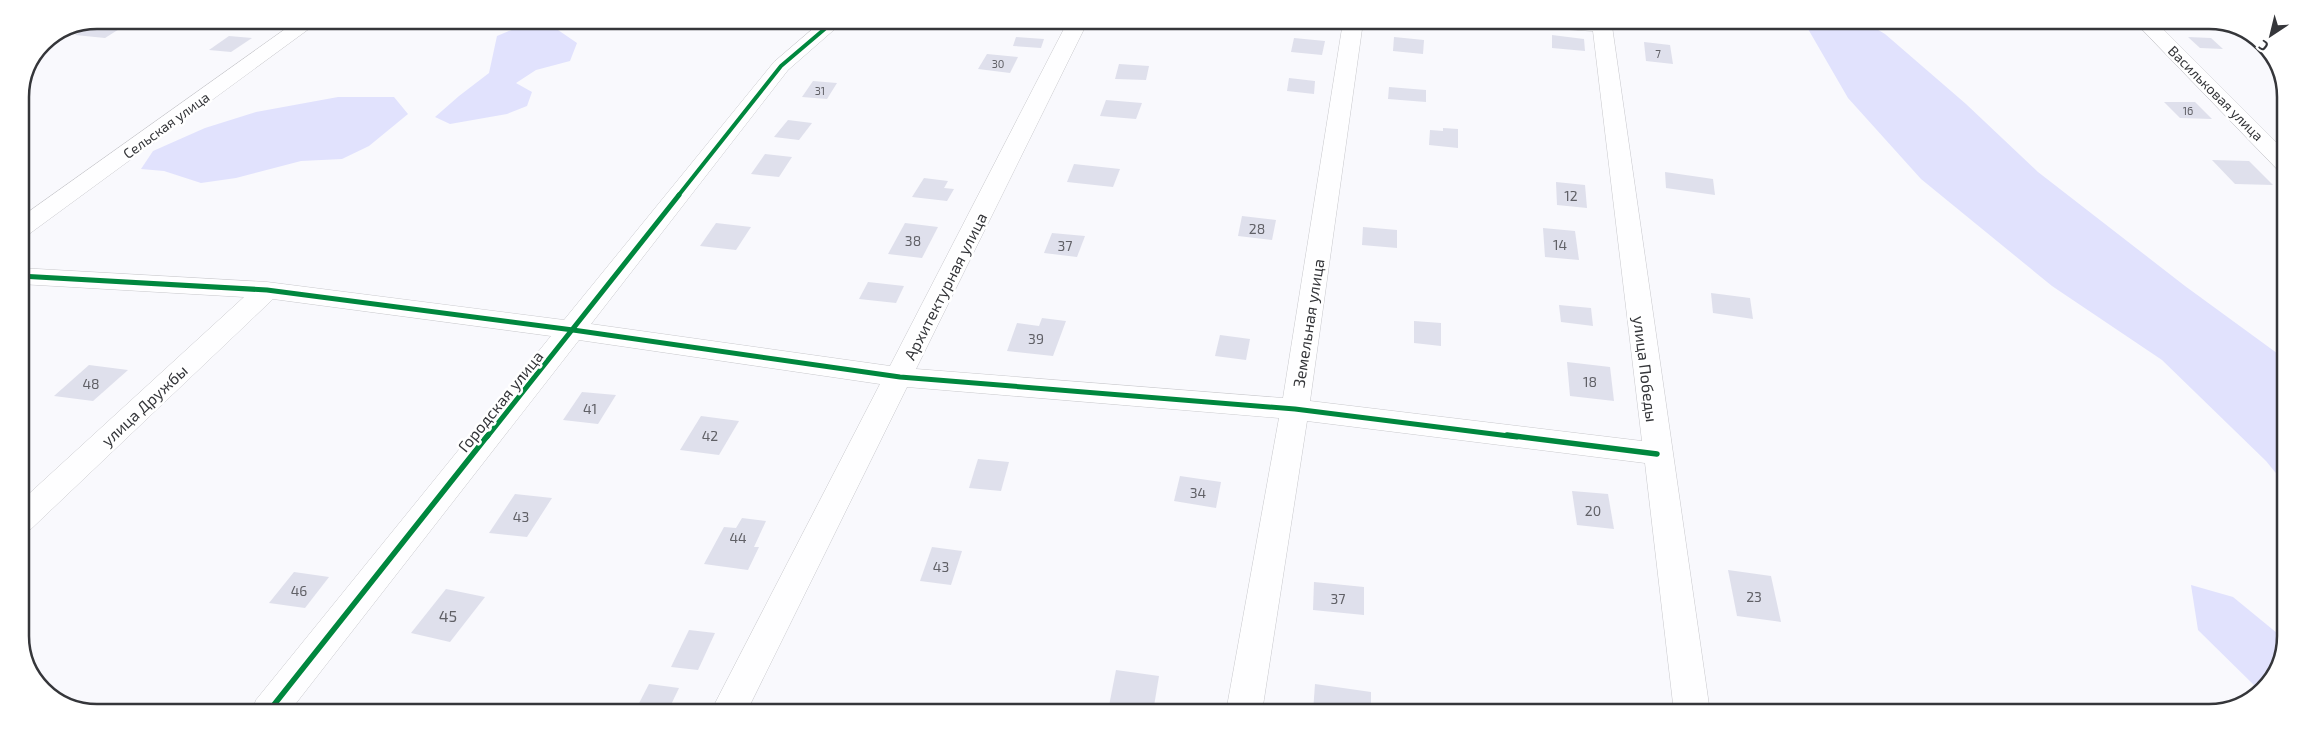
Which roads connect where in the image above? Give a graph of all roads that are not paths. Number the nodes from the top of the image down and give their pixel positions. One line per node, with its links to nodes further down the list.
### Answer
1 (298, 29): 8 (street, Сельская улица)
2 (824, 29): 11 (street, Городская улица)
3 (1074, 29): 12 (street, Архитектурная улица)
4 (1353, 29): 13 (street, Земельная улица)
5 (1602, 29): 14 (street, улица Победы)
6 (2152, 29): 7 (street, Васильковая улица)
7 (2277, 155)
8 (29, 223)
9 (29, 277): 10 (street)
10 (267, 290): 11 (street); 15 (street, улица Дружбы)
11 (573, 330): 12 (street); 16 (street, Городская улица)
12 (900, 377): 13 (street); 17 (street, Архитектурная улица)
13 (1294, 410): 14 (street); 18 (street, Земельная улица)
14 (1657, 454): 19 (street, улица Победы)
15 (29, 512)
16 (275, 704)
17 (733, 704)
18 (1245, 704)
19 (1691, 704)

